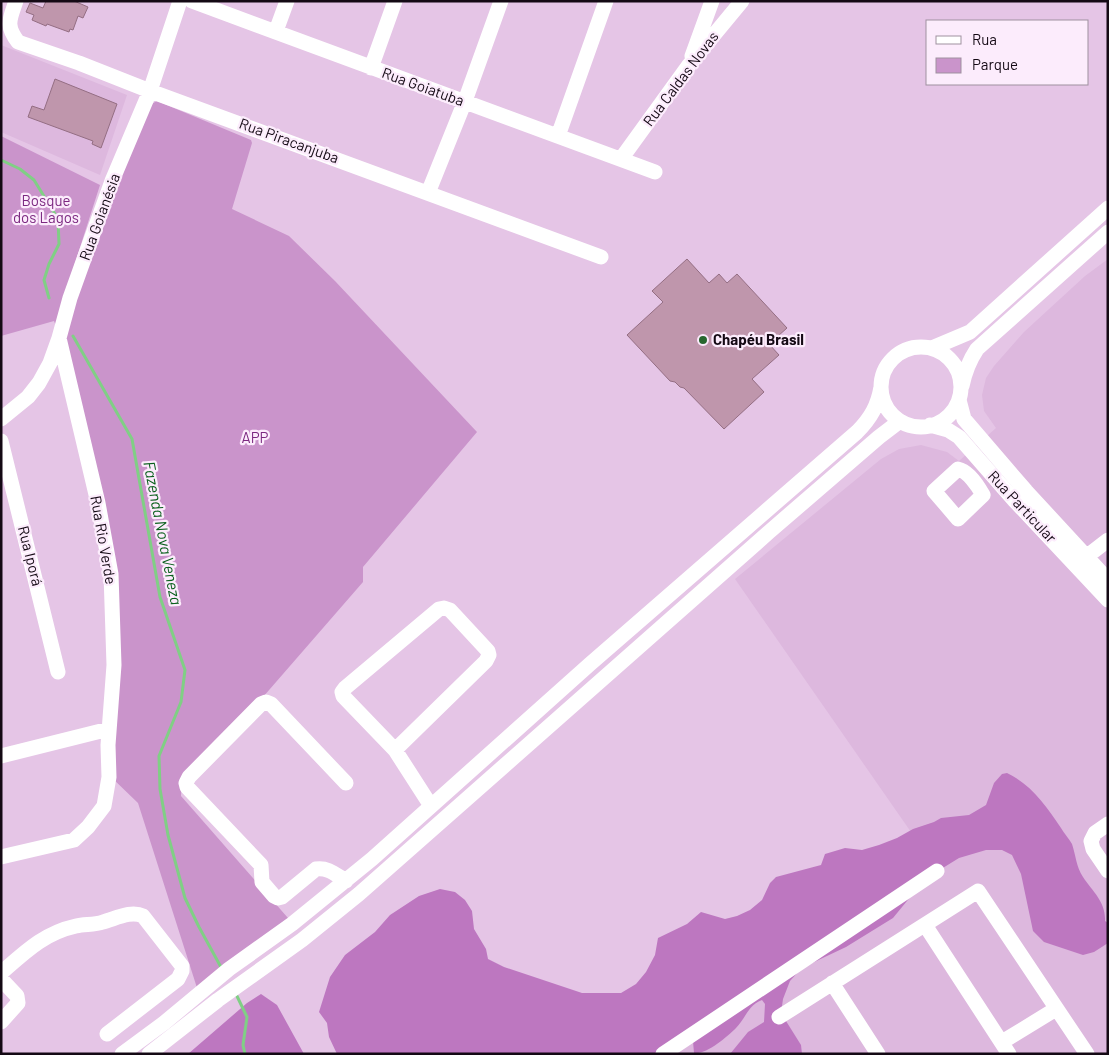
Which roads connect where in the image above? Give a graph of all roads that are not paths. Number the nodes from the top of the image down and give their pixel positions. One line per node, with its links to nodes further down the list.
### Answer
1 (16, 1): 13 (street, Rua Piracanjuba)
2 (180, 1): 13 (street, Rua Goianésia)
3 (192, 1): 10 (street, Rua Goiatuba)
4 (287, 1): 10 (street)
5 (395, 1): 12 (street)
6 (501, 1): 14 (street)
7 (606, 1): 15 (street)
8 (712, 1): 11 (street)
9 (742, 1): 11 (street, Rua Caldas Novas)
10 (276, 31): 12 (street, Rua Goiatuba)
11 (689, 65): 16 (street, Rua Caldas Novas)
12 (370, 68): 14 (street, Rua Goiatuba)
13 (150, 91): 18 (street, Rua Piracanjuba); 22 (street, Rua Goianésia)
14 (465, 101): 15 (street, Rua Goiatuba); 18 (street)
15 (558, 136): 16 (street, Rua Goiatuba)
16 (621, 159): 17 (street, Rua Goiatuba)
17 (655, 172)
18 (428, 193): 21 (street, Rua Piracanjuba)
19 (1108, 208): 23 (street)
20 (1108, 232): 25 (street)
21 (601, 257)
22 (59, 338): 26 (street, Rua Goianésia); 39 (street, Rua Rio Verde)
23 (932, 348): 24 (street); 25 (street)
24 (881, 387): 27 (street); 43 (street)
25 (960, 395): 28 (street); 30 (street, Rua Particular)
26 (1, 419)
27 (900, 421): 28 (street); 59 (street)
28 (930, 425): 31 (street, Rua Particular)
29 (1, 441): 38 (street, Rua Iporá)
30 (1007, 469): 31 (street); 33 (street, Rua Particular)
31 (992, 475): 32 (street); 33 (street, Rua Particular)
32 (976, 484)
33 (1020, 496): 35 (street, Rua Particular); 37 (street, Rua Particular)
34 (1108, 540): 35 (street)
35 (1086, 557): 36 (street, Rua Particular)
36 (1108, 580)
37 (1108, 600)
38 (58, 672)
39 (109, 729): 41 (street); 45 (street, Rua Rio Verde)
40 (395, 750): 40 (street); 43 (street)
41 (1, 756)
42 (346, 782): 48 (street)
43 (431, 806): 48 (street)
44 (1108, 824): 47 (street)
45 (1, 857)
46 (937, 871): 60 (street)
47 (1108, 871)
48 (346, 881): 58 (street)
49 (925, 925): 52 (street); 53 (street); 57 (street)
50 (1, 973): 56 (street)
51 (1, 979): 55 (street)
52 (832, 983): 54 (street); 61 (street)
53 (1056, 1009): 57 (street); 62 (street)
54 (779, 1017)
55 (1, 1022)
56 (107, 1034)
57 (1005, 1048)
58 (122, 1054)
59 (149, 1054)
60 (663, 1054)
61 (878, 1054)
62 (1087, 1054)

